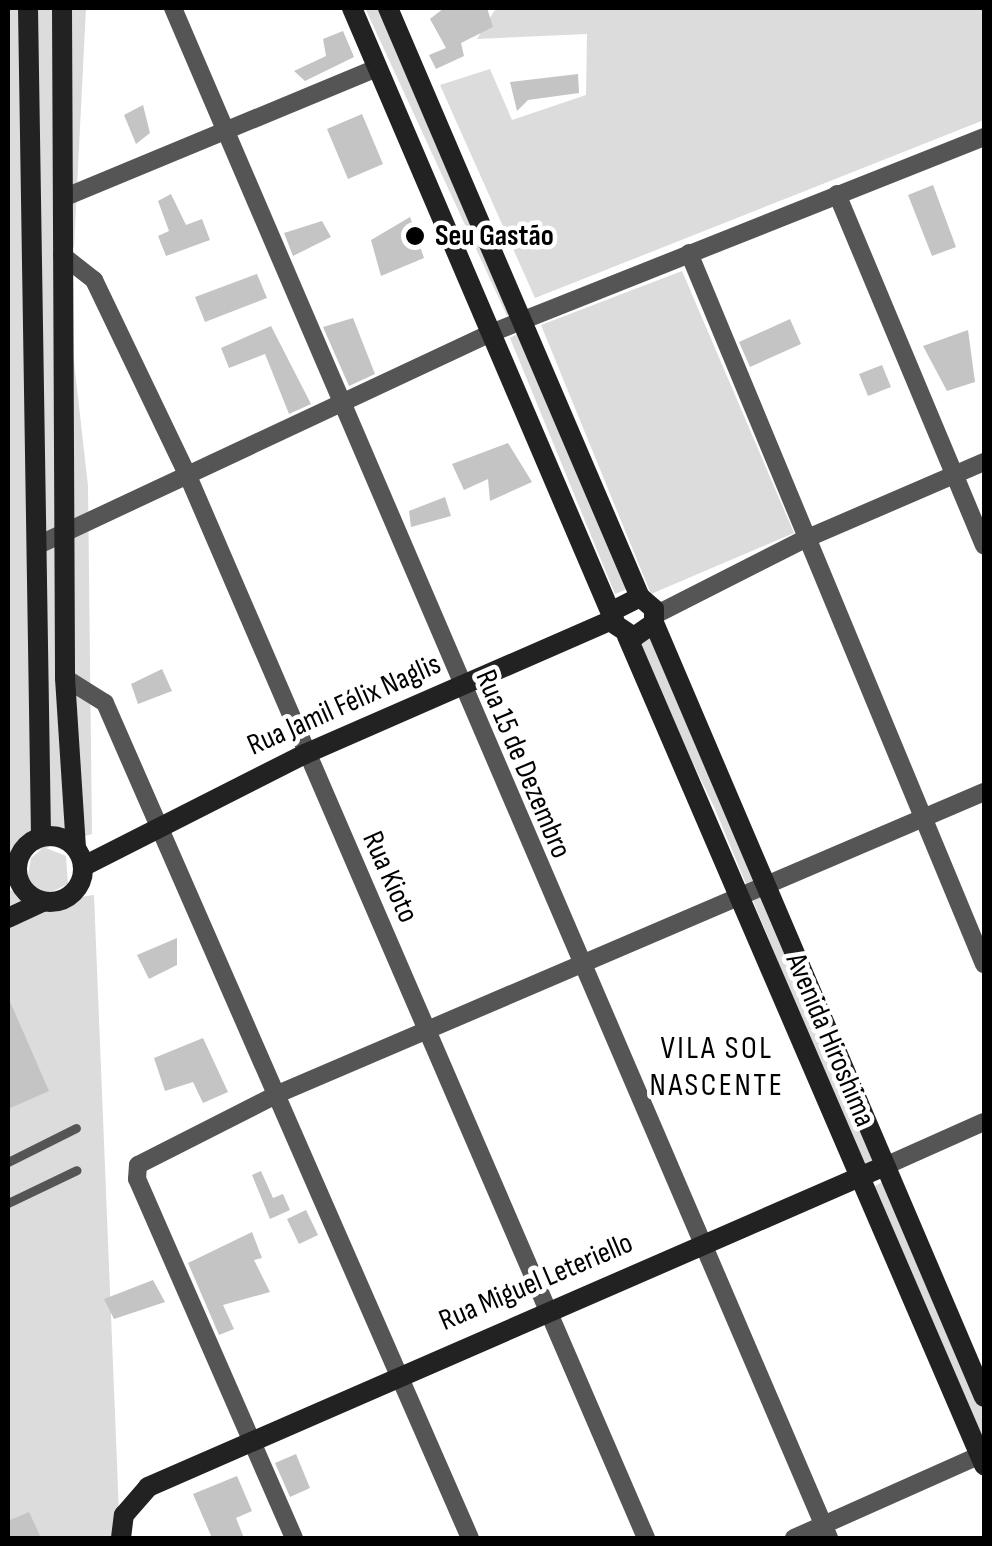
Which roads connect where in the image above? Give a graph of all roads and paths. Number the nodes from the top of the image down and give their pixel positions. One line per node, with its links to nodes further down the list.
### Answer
1 (28, 8): 21 (main road)
2 (62, 8): 10 (main road)
3 (173, 8): 7 (street, Rua 15 de Dezembro)
4 (352, 8): 6 (main road, Avenida Hiroshima)
5 (388, 8): 13 (main road, Avenida Hiroshima)
6 (377, 68): 7 (street); 14 (main road, Avenida Hiroshima)
7 (225, 126): 10 (street); 15 (street, Rua 15 de Dezembro)
8 (984, 136): 9 (street)
9 (837, 194): 11 (street); 17 (street)
10 (63, 198): 12 (main road)
11 (689, 253): 13 (street); 20 (street)
12 (62, 255): 18 (street, Rua Kioto); 19 (main road)
13 (524, 320): 14 (street); 23 (main road, Avenida Hiroshima)
14 (491, 333): 15 (street); 24 (main road, Avenida Hiroshima)
15 (338, 402): 18 (street); 26 (street, Rua 15 de Dezembro)
16 (984, 462): 17 (street)
17 (954, 475): 20 (street); 22 (street)
18 (188, 476): 19 (street); 27 (street, Rua Kioto)
19 (65, 539): 21 (street); 25 (main road)
20 (804, 540): 23 (street); 29 (street)
21 (36, 546): 31 (main road)
22 (984, 546)
23 (650, 609): 24 (main road); 24 (main road); 34 (main road, Avenida Hiroshima)
24 (619, 624): 26 (main road, Rua Jamil Félix Naglis); 35 (main road, Avenida Hiroshima)
25 (65, 678): 30 (street); 32 (main road)
26 (459, 686): 27 (main road, Rua Jamil Félix Naglis); 39 (street, Rua 15 de Dezembro)
27 (305, 754): 30 (main road, Rua Jamil Félix Naglis); 40 (street, Rua Kioto)
28 (984, 792): 29 (street)
29 (921, 819): 34 (street); 38 (street)
30 (152, 827): 32 (main road, Rua Jamil Félix Naglis); 41 (street)
31 (41, 837): 32 (main road); 33 (main road)
32 (79, 854): 36 (main road)
33 (14, 864): 36 (main road)
34 (768, 884): 35 (street); 45 (main road, Avenida Hiroshima)
35 (736, 898): 39 (street); 47 (main road, Avenida Hiroshima)
36 (43, 902): 37 (main road)
37 (8, 918)
38 (984, 964)
39 (580, 969): 40 (street); 49 (street, Rua 15 de Dezembro)
40 (429, 1034): 41 (street); 50 (street, Rua Kioto)
41 (280, 1093): 51 (street); 53 (street)
42 (984, 1122): 45 (street, Rua Miguel Leteriello)
43 (76, 1128): 44 (lane)
44 (8, 1162)
45 (885, 1166): 47 (main road, Rua Miguel Leteriello); 52 (main road, Avenida Hiroshima)
46 (77, 1170): 48 (lane)
47 (857, 1178): 49 (main road, Rua Miguel Leteriello); 54 (main road, Avenida Hiroshima)
48 (8, 1202)
49 (701, 1244): 50 (main road, Rua Miguel Leteriello); 55 (street, Rua 15 de Dezembro)
50 (546, 1310): 51 (main road, Rua Miguel Leteriello); 59 (street, Rua Kioto)
51 (396, 1375): 53 (main road, Rua Miguel Leteriello); 58 (street)
52 (984, 1397)
53 (252, 1444): 56 (main road, Rua Miguel Leteriello); 57 (street)
54 (982, 1460): 55 (street)
55 (826, 1532): 60 (street)
56 (121, 1538)
57 (294, 1538)
58 (470, 1538)
59 (646, 1538)
60 (794, 1538)

